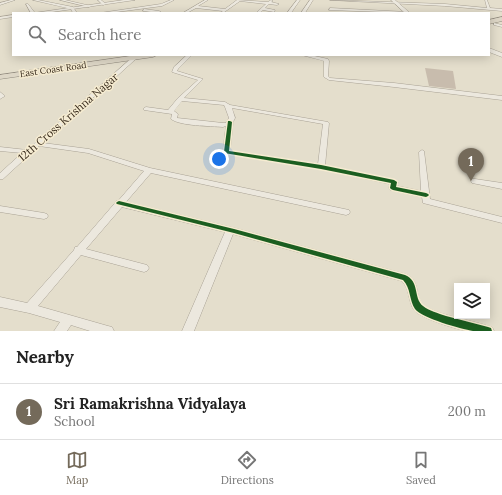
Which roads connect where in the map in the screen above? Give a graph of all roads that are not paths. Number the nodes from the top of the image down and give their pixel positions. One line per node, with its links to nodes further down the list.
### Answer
1 (14, 0): 20 (street)
2 (34, 0): 30 (street)
3 (61, 0): 27 (street)
4 (99, 0): 21 (street)
5 (133, 0): 21 (street)
6 (173, 0): 31 (street)
7 (207, 0): 28 (street)
8 (239, 0): 19 (street); 34 (street)
9 (273, 0): 19 (street)
10 (299, 0): 47 (street)
11 (312, 0): 48 (street)
12 (332, 0): 18 (street); 32 (street)
13 (420, 0): 23 (street)
14 (441, 0): 26 (street)
15 (462, 0): 29 (street)
16 (486, 0): 33 (street)
17 (395, 1): 18 (street); 23 (street); 51 (street)
18 (370, 2): 50 (street)
19 (268, 3): 22 (street); 35 (street)
20 (0, 4)
21 (104, 4): 25 (street)
22 (277, 4)
23 (423, 4): 26 (street)
24 (27, 5): 38 (street)
25 (97, 5): 27 (street); 41 (street)
26 (445, 5): 29 (street)
27 (89, 6): 30 (street)
28 (195, 7): 34 (street); 44 (street)
29 (464, 7): 33 (street)
30 (72, 8): 39 (street); 40 (street)
31 (132, 9): 42 (street); 43 (street)
32 (330, 9): 49 (street); 50 (street)
33 (489, 9): 37 (street)
34 (226, 10): 45 (street)
35 (262, 10): 36 (street); 46 (street)
36 (274, 10)
37 (502, 10)
38 (33, 12)
39 (47, 12)
40 (74, 12)
41 (102, 12)
42 (110, 12)
43 (159, 12)
44 (187, 12)
45 (223, 12)
46 (259, 12)
47 (290, 12)
48 (304, 12)
49 (328, 12)
50 (370, 12)
51 (407, 12)
52 (12, 16): 53 (street)
53 (0, 18)
54 (502, 19): 56 (highway)
55 (502, 22): 56 (highway)
56 (491, 24): 57 (street)
57 (502, 26)
58 (490, 50): 59 (street)
59 (502, 55)
60 (132, 56): 63 (highway, East Coast Road); 64 (highway, East Coast Road); 71 (street, 12th Cross Krishna Nagar)
61 (189, 56): 66 (street)
62 (308, 56): 65 (street)
63 (0, 72)
64 (0, 76)
65 (502, 98)
66 (180, 99): 67 (street); 69 (street)
67 (228, 106): 70 (street); 75 (street)
68 (146, 110): 69 (street)
69 (170, 112): 70 (street)
70 (230, 122): 75 (street)
71 (37, 144): 73 (street, 12th Cross Krishna Nagar); 76 (street)
72 (0, 149): 73 (street)
73 (27, 152): 77 (street, 12th Cross Krishna Nagar)
74 (422, 152): 80 (street)
75 (321, 167): 80 (street)
76 (149, 170): 81 (street); 83 (street)
77 (0, 177)
78 (474, 181): 79 (street)
79 (502, 186)
80 (426, 195): 85 (street)
81 (119, 203): 86 (street); 87 (street)
82 (0, 209): 84 (street)
83 (346, 212)
84 (44, 216)
85 (502, 220)
86 (230, 230): 94 (street); 95 (street)
87 (78, 250): 88 (street); 90 (street)
88 (144, 268)
89 (0, 302): 90 (street)
90 (29, 308): 91 (street)
91 (69, 319): 92 (street); 93 (street)
92 (60, 331)
93 (108, 331)
94 (188, 331)
95 (488, 331)

